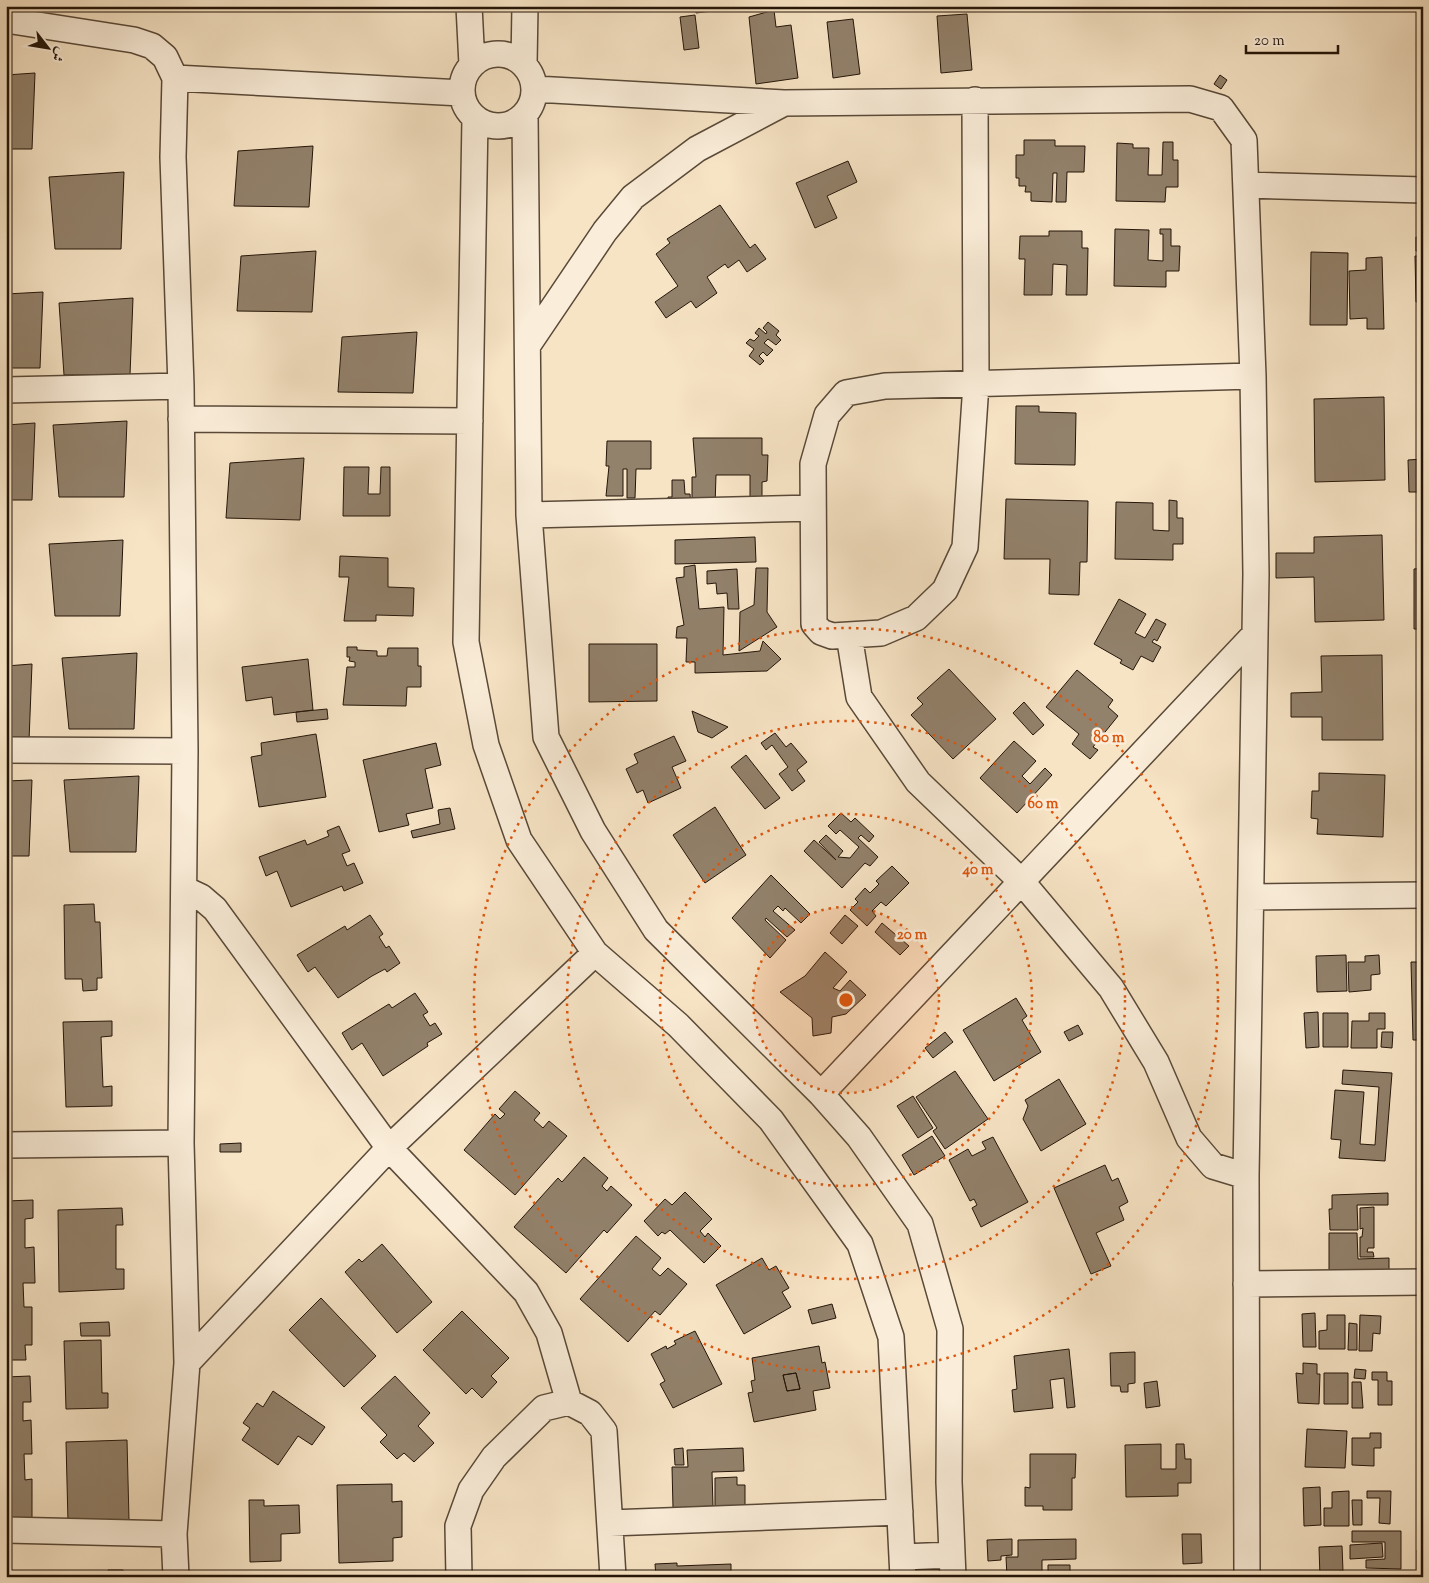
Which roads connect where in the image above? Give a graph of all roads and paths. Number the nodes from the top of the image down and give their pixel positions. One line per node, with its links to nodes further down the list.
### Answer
1 (469, 6): 4 (street)
2 (525, 6): 5 (street)
3 (6, 20): 6 (street)
4 (472, 64): 5 (street); 8 (street)
5 (524, 64): 7 (street)
6 (175, 78): 8 (street); 18 (street)
7 (535, 89): 10 (street); 11 (street)
8 (462, 93): 12 (street)
9 (975, 100): 10 (street); 13 (street); 17 (street)
10 (784, 103): 15 (street)
11 (525, 115): 12 (street); 15 (street)
12 (475, 118): 21 (street)
13 (1247, 185): 14 (street); 16 (street)
14 (1423, 190)
15 (528, 345): 23 (street)
16 (1253, 376): 17 (street); 24 (street)
17 (976, 384): 22 (street); 25 (street)
18 (180, 386): 19 (street); 20 (street)
19 (6, 390)
20 (181, 419): 21 (street); 27 (street)
21 (470, 421): 32 (street)
22 (813, 508): 23 (street); 25 (street)
23 (529, 515): 33 (street)
24 (1255, 634): 28 (street); 31 (street)
25 (849, 635): 28 (street)
26 (6, 750): 27 (street)
27 (185, 751): 29 (street)
28 (1022, 882): 33 (street); 37 (street)
29 (184, 889): 34 (street); 36 (street)
30 (1423, 895): 31 (street)
31 (1252, 897): 37 (street)
32 (595, 953): 36 (street); 42 (street)
33 (821, 1094): 46 (street)
34 (181, 1143): 35 (street); 40 (street)
35 (6, 1144)
36 (389, 1148): 40 (street); 41 (street)
37 (1246, 1176): 39 (street)
38 (1423, 1282): 39 (street)
39 (1246, 1284): 51 (street)
40 (188, 1363): 45 (street)
41 (569, 1402): 43 (street); 49 (street)
42 (900, 1512): 43 (street); 47 (street)
43 (610, 1523): 50 (street)
44 (6, 1530): 45 (street)
45 (174, 1534): 48 (street)
46 (953, 1566): 47 (street)
47 (903, 1567)
48 (176, 1577)
49 (459, 1577)
50 (613, 1577)
51 (1247, 1577)

